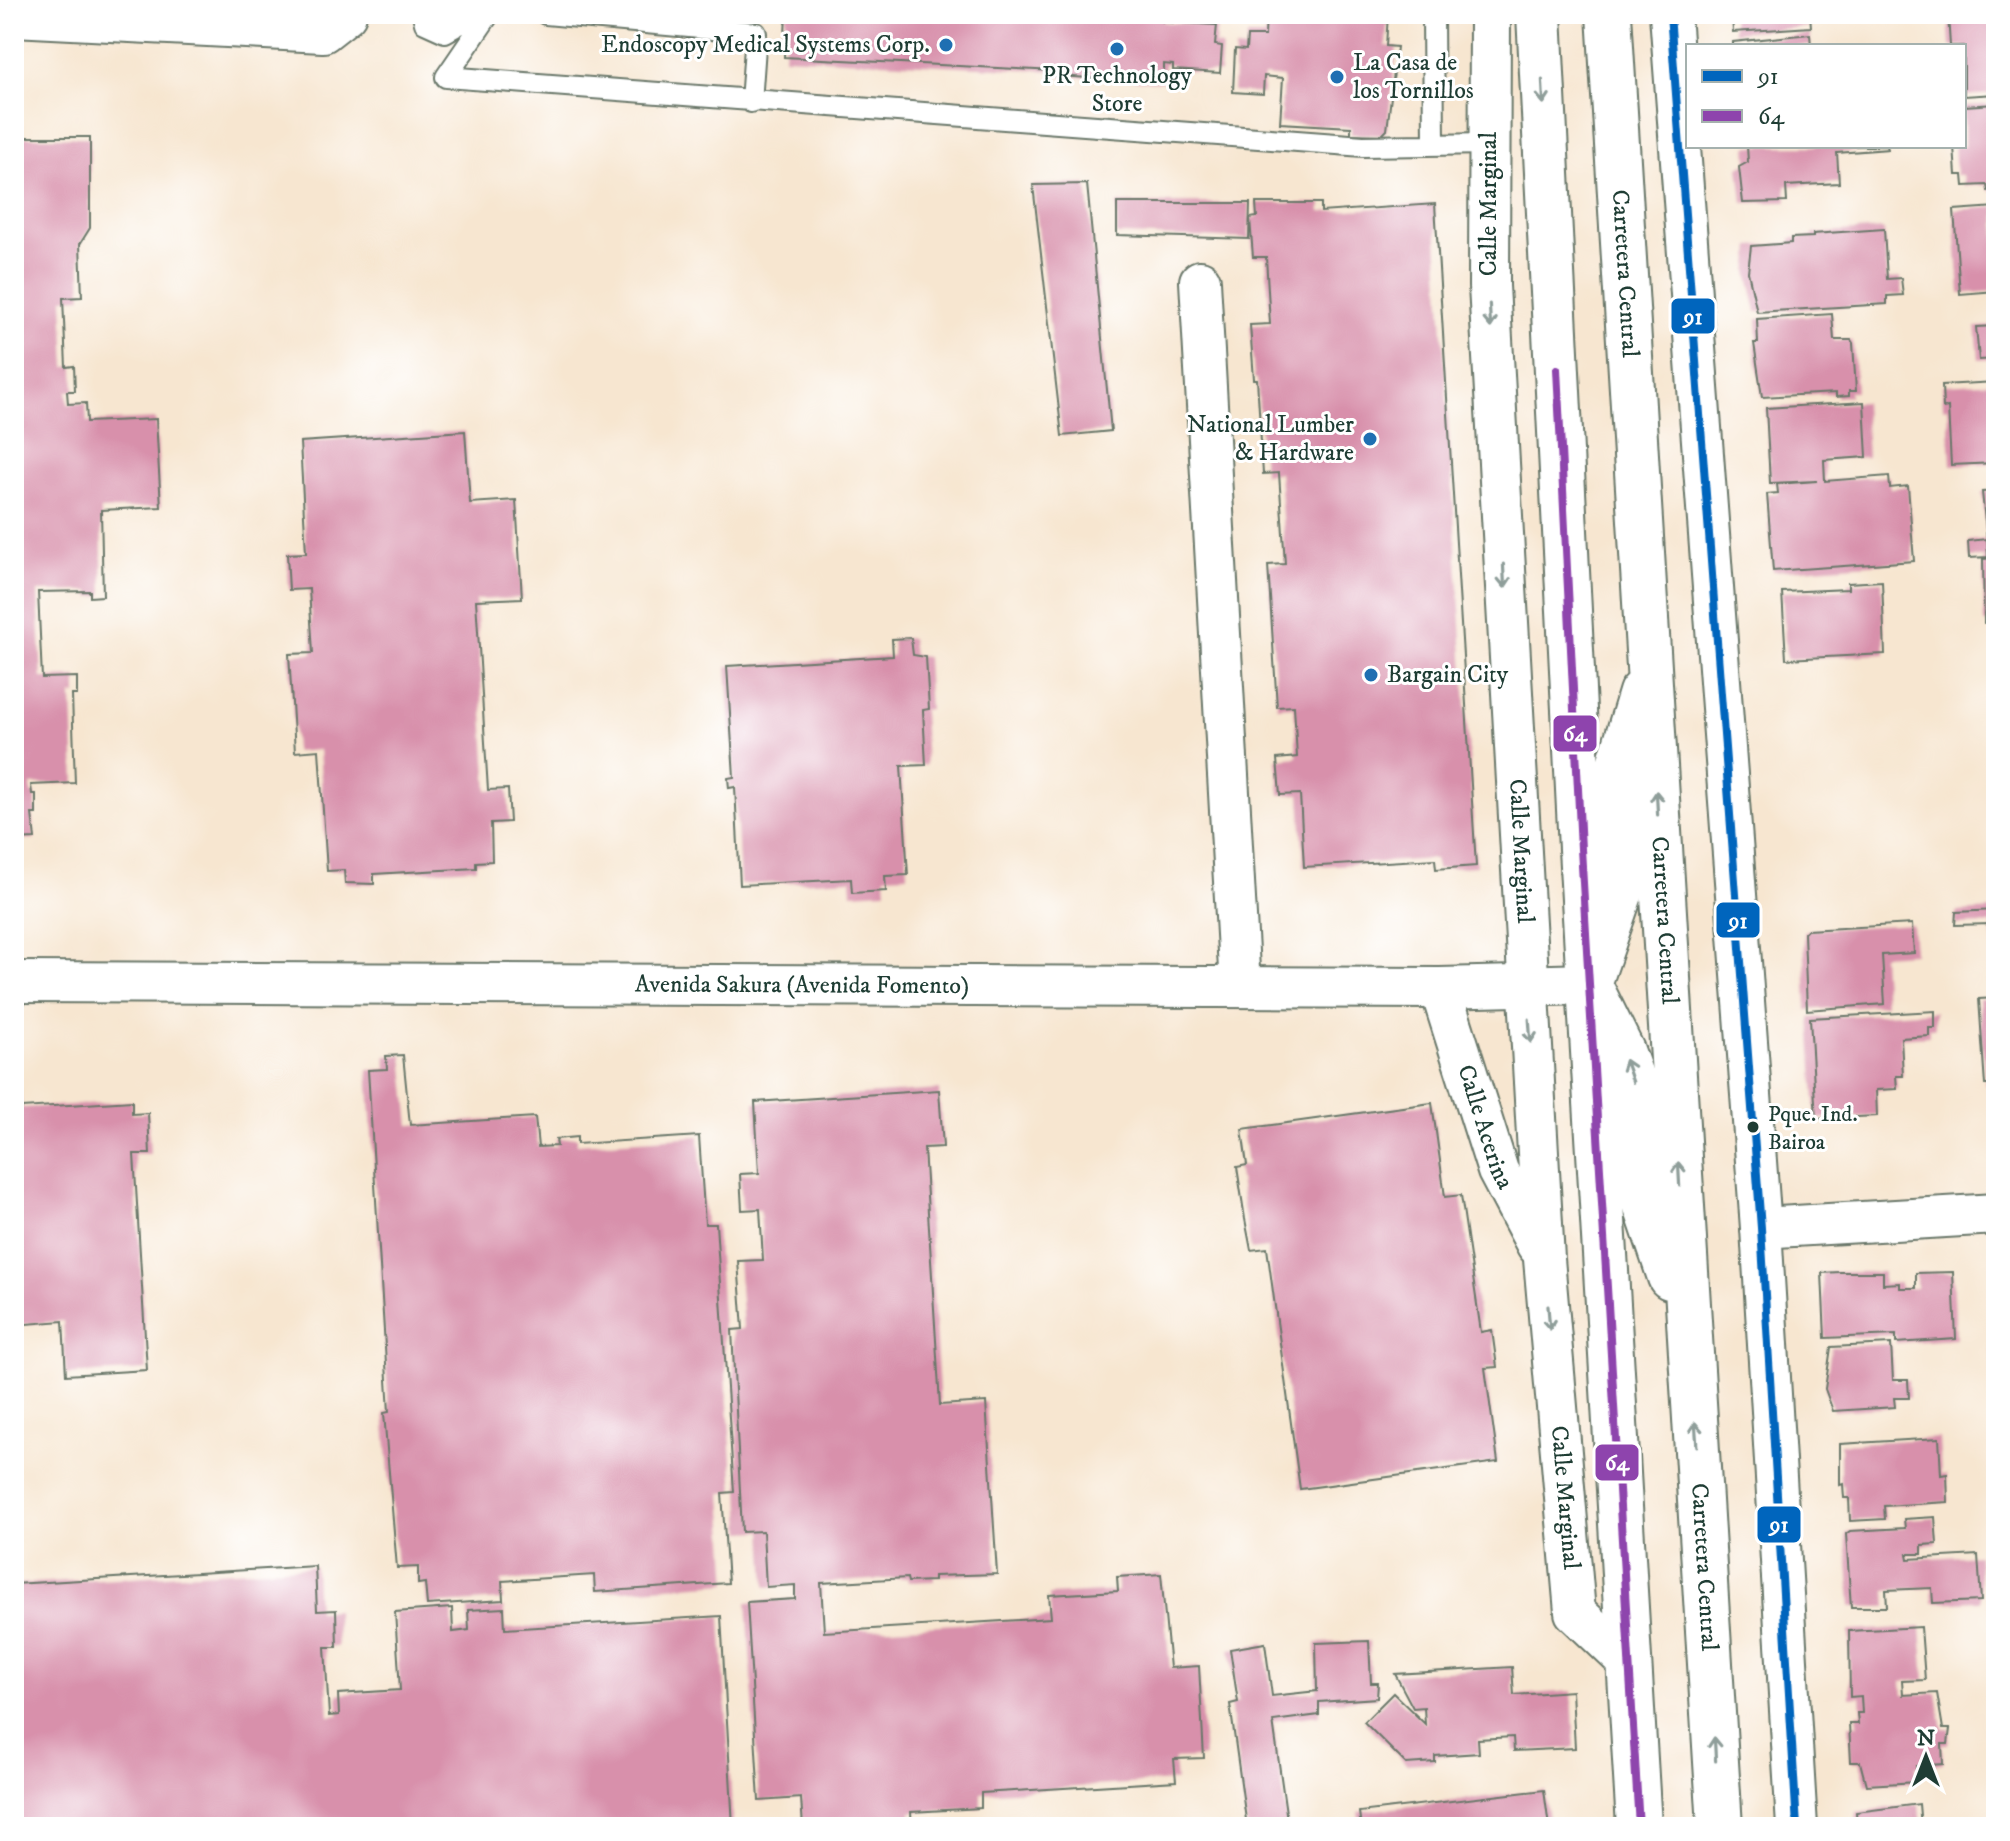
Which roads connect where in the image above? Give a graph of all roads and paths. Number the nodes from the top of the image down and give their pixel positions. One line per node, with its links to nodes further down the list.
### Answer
1 (346, 14): 9 (street)
2 (423, 14): 10 (lane)
3 (546, 14): 11 (lane)
4 (1433, 14): 13 (lane)
5 (1490, 14): 12 (street, Calle Marginal)
6 (1539, 14): 17 (main road, one-way to 17)
7 (1609, 14): 15 (main road, Carretera Central)
8 (1670, 14): 22 (street)
9 (14, 16)
10 (476, 18): 11 (lane)
11 (751, 102): 13 (lane)
12 (1489, 144): 13 (lane); 19 (street, Calle Marginal, one-way to 19)
13 (1434, 145)
14 (1200, 281): 18 (street)
15 (1649, 664): 17 (main road); 24 (main road, Carretera Central, one-way to 15)
16 (14, 982): 18 (street, Avenida Sakura (Avenida Fomento))
17 (1589, 984): 19 (street, Avenida Sakura (Avenida Fomento)); 24 (main road, one-way to 17); 25 (main road)
18 (1240, 987): 20 (street, Avenida Sakura (Avenida Fomento))
19 (1527, 987): 20 (street, Avenida Sakura (Avenida Fomento)); 23 (street, Calle Marginal, one-way to 23)
20 (1440, 988): 23 (street, Calle Acerina)
21 (1996, 1214): 22 (street)
22 (1761, 1228): 28 (street)
23 (1544, 1259): 25 (street, Calle Marginal, one-way to 25)
24 (1689, 1336): 27 (main road, Carretera Central, one-way to 24)
25 (1630, 1664): 26 (main road)
26 (1638, 1825)
27 (1720, 1827)
28 (1797, 1827)

